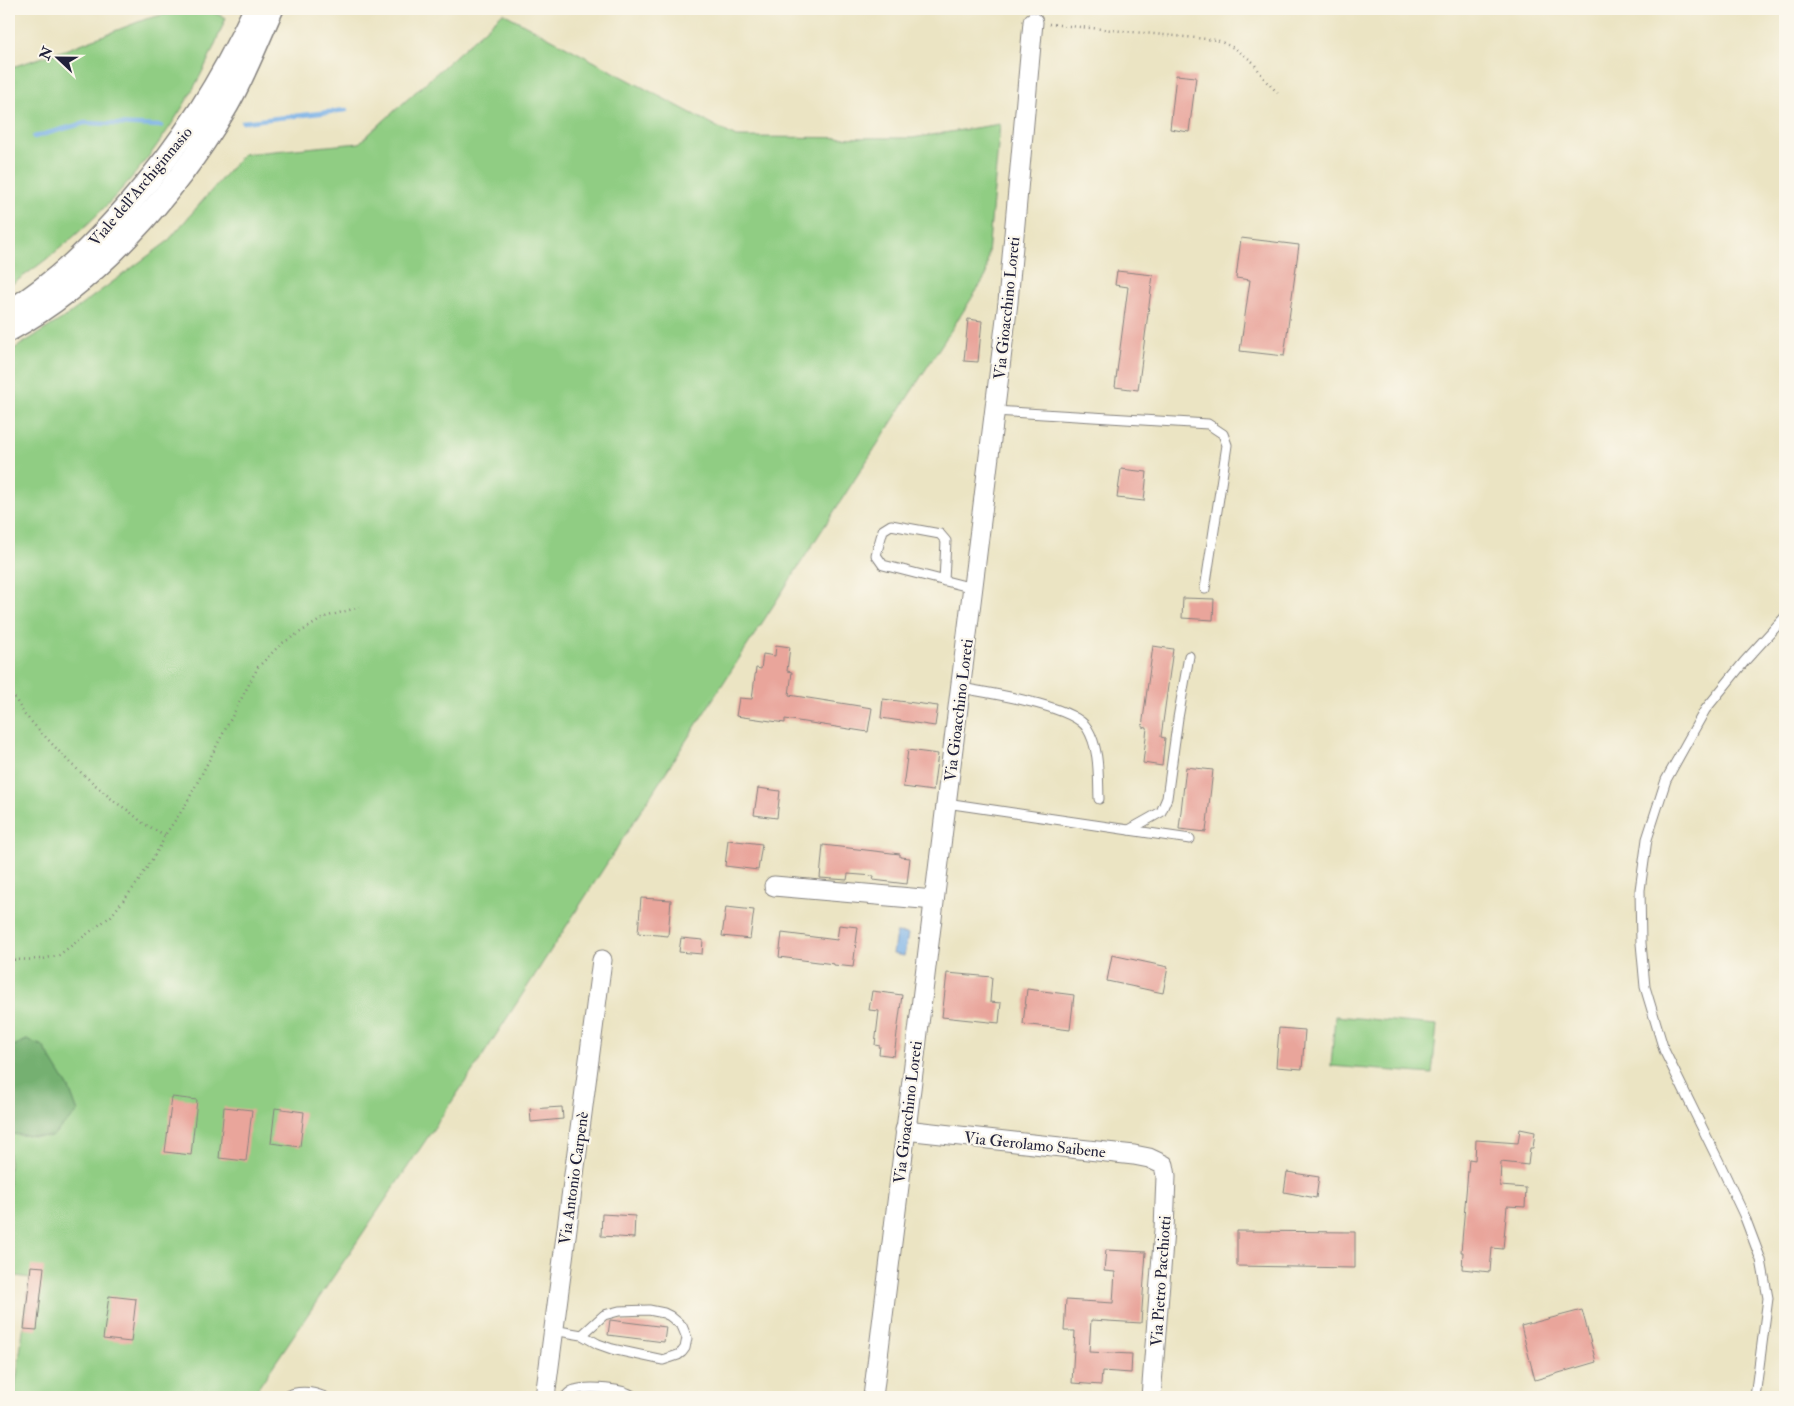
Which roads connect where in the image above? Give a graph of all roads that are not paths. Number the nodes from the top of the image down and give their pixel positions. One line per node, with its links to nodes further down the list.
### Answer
1 (255, 9): 4 (street, Viale dell'Archiginnasio)
2 (272, 9): 5 (street, Viale dell'Archiginnasio)
3 (1033, 22): 6 (street, Via Gioacchino Loreti)
4 (9, 312)
5 (9, 330)
6 (994, 412): 8 (street, Via Gioacchino Loreti); 9 (lane)
7 (944, 581): 7 (lane); 8 (lane)
8 (973, 588): 12 (street, Via Gioacchino Loreti)
9 (1205, 589)
10 (1785, 617): 31 (lane)
11 (1189, 656): 15 (lane)
12 (960, 688): 13 (lane); 14 (street, Via Gioacchino Loreti)
13 (1099, 799)
14 (946, 804): 15 (lane); 18 (street, Via Gioacchino Loreti)
15 (1129, 830): 16 (lane)
16 (1190, 838)
17 (774, 886): 18 (street)
18 (934, 900): 20 (street, Via Gioacchino Loreti)
19 (602, 960): 22 (street, Via Antonio Carpenè)
20 (904, 1130): 21 (street, Via Gerolamo Saibene); 29 (street, Via Gioacchino Loreti)
21 (1164, 1164): 30 (street, Via Pietro Pacchiotti)
22 (553, 1330): 23 (lane); 26 (street, Via Antonio Carpenè)
23 (582, 1335): 23 (lane)
24 (284, 1397): 25 (lane)
25 (325, 1397)
26 (545, 1397)
27 (565, 1397): 28 (lane)
28 (634, 1397)
29 (873, 1397)
30 (1151, 1397)
31 (1756, 1397)

